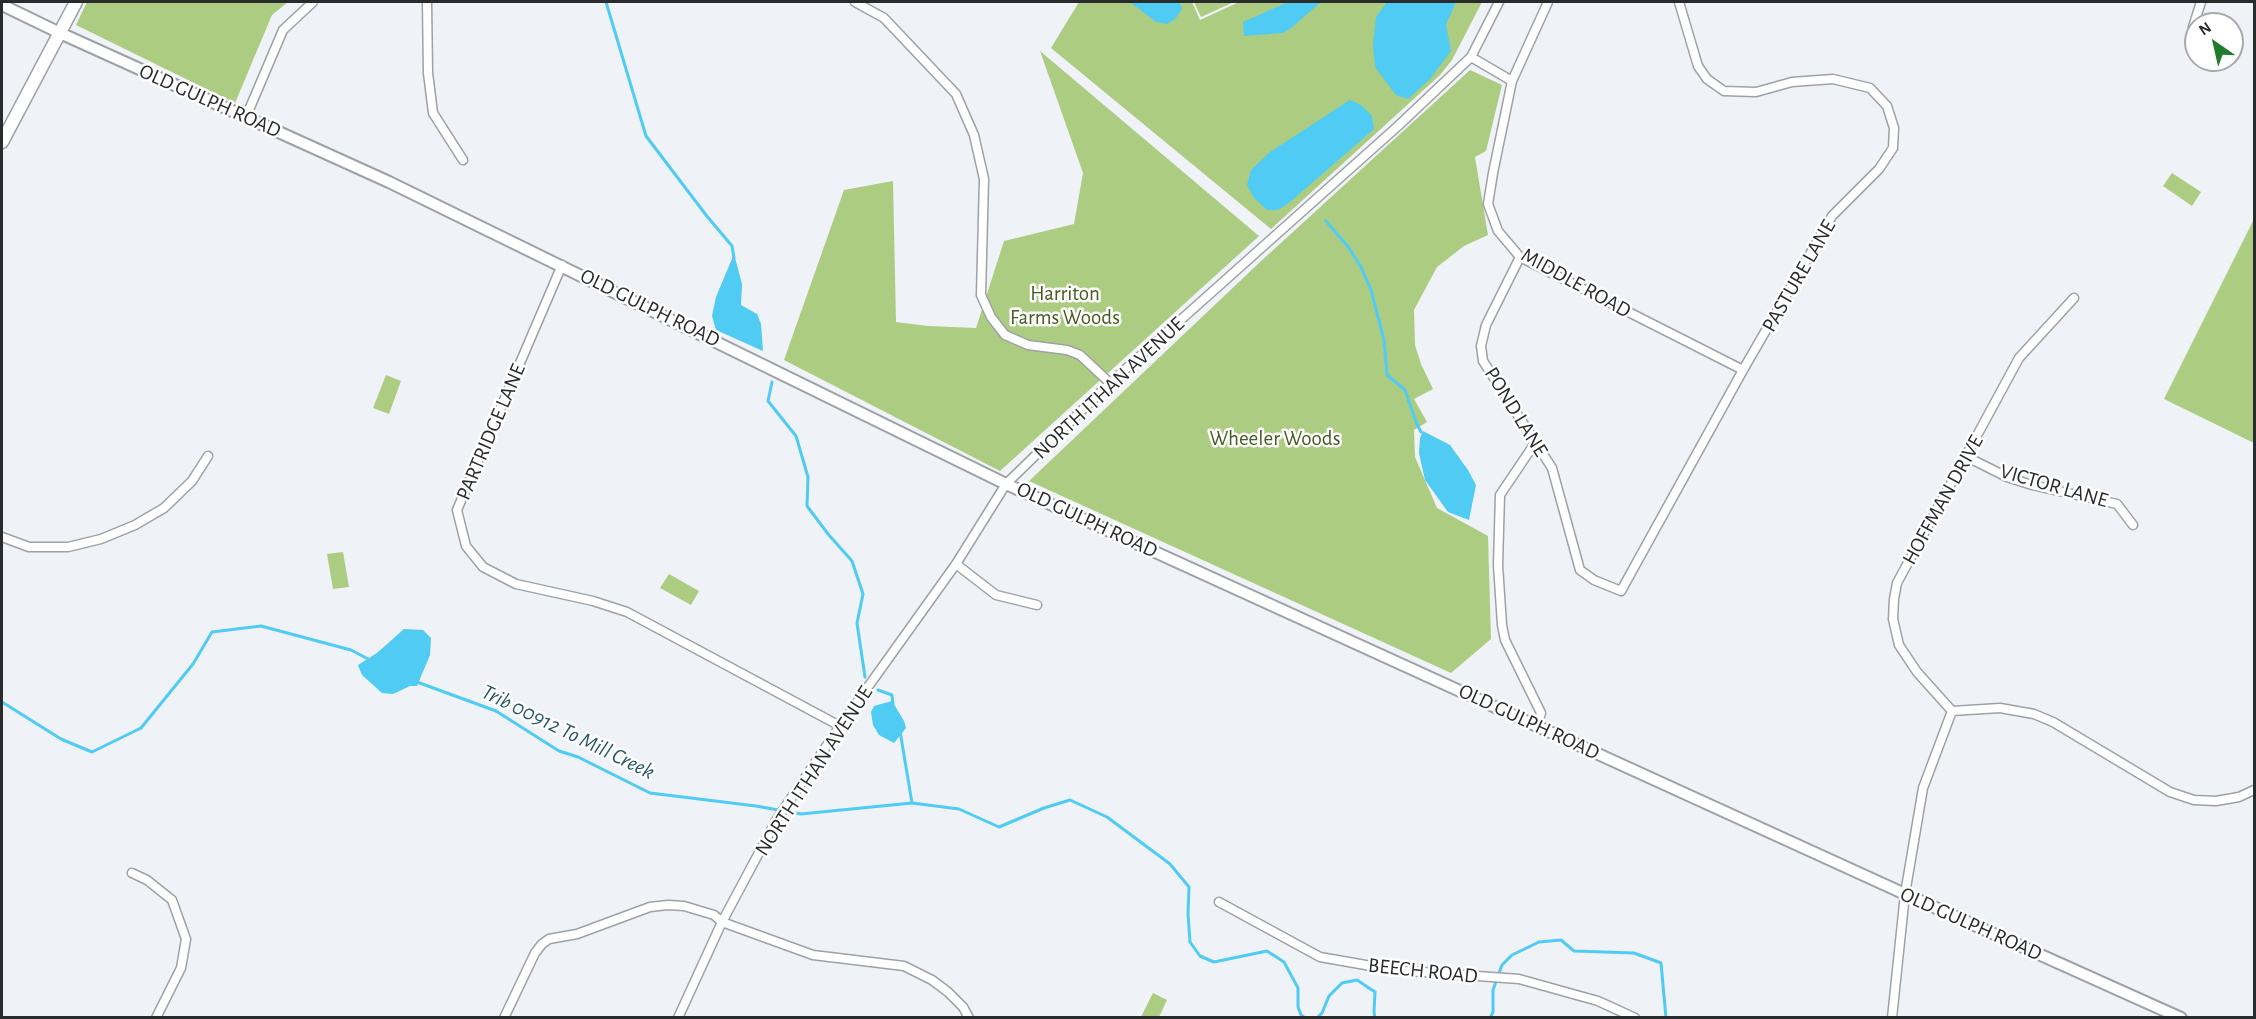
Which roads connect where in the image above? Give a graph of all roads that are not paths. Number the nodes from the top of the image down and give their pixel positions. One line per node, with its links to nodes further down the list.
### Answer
1 (76, 2): 9 (main road)
2 (313, 2): 12 (street)
3 (427, 2): 14 (street)
4 (855, 2): 19 (street)
5 (1499, 2): 10 (street, NORTH ITHAN AVENUE)
6 (1548, 2): 11 (street)
7 (1679, 2): 18 (street, PASTURE LANE)
8 (2, 5): 9 (street, OLD GULPH ROAD)
9 (60, 33): 12 (street, OLD GULPH ROAD); 13 (main road)
10 (1471, 57): 11 (street); 19 (street, NORTH ITHAN AVENUE)
11 (1512, 81): 15 (street, MIDDLE ROAD)
12 (246, 117): 16 (street, OLD GULPH ROAD)
13 (2, 142)
14 (464, 160)
15 (1521, 257): 18 (street, MIDDLE ROAD); 20 (street, POND LANE)
16 (562, 265): 23 (street, OLD GULPH ROAD); 30 (street, PARTRIDGE LANE)
17 (2074, 298): 22 (street, HOFFMAN DRIVE)
18 (1743, 370): 27 (street, PASTURE LANE)
19 (1110, 383): 23 (street, NORTH ITHAN AVENUE)
20 (1535, 443): 27 (street, POND LANE); 31 (street)
21 (208, 456): 25 (street)
22 (1967, 457): 24 (street, VICTOR LANE); 29 (street, HOFFMAN DRIVE)
23 (1006, 484): 26 (street, NORTH ITHAN AVENUE); 31 (street, OLD GULPH ROAD)
24 (2133, 525)
25 (2, 537)
26 (956, 564): 28 (street); 30 (street, NORTH ITHAN AVENUE)
27 (1580, 570)
28 (1037, 605)
29 (1952, 711): 32 (street); 34 (street)
30 (840, 726): 36 (street, NORTH ITHAN AVENUE)
31 (1537, 726): 34 (street, OLD GULPH ROAD)
32 (2254, 790)
33 (132, 873): 37 (street)
34 (1905, 894): 42 (street); 43 (street, OLD GULPH ROAD)
35 (1219, 902): 41 (street, BEECH ROAD)
36 (722, 922): 38 (street); 39 (street, NORTH ITHAN AVENUE); 40 (street)
37 (156, 1017)
38 (504, 1017)
39 (678, 1017)
40 (969, 1017)
41 (1635, 1017)
42 (1892, 1017)
43 (2181, 1017)

